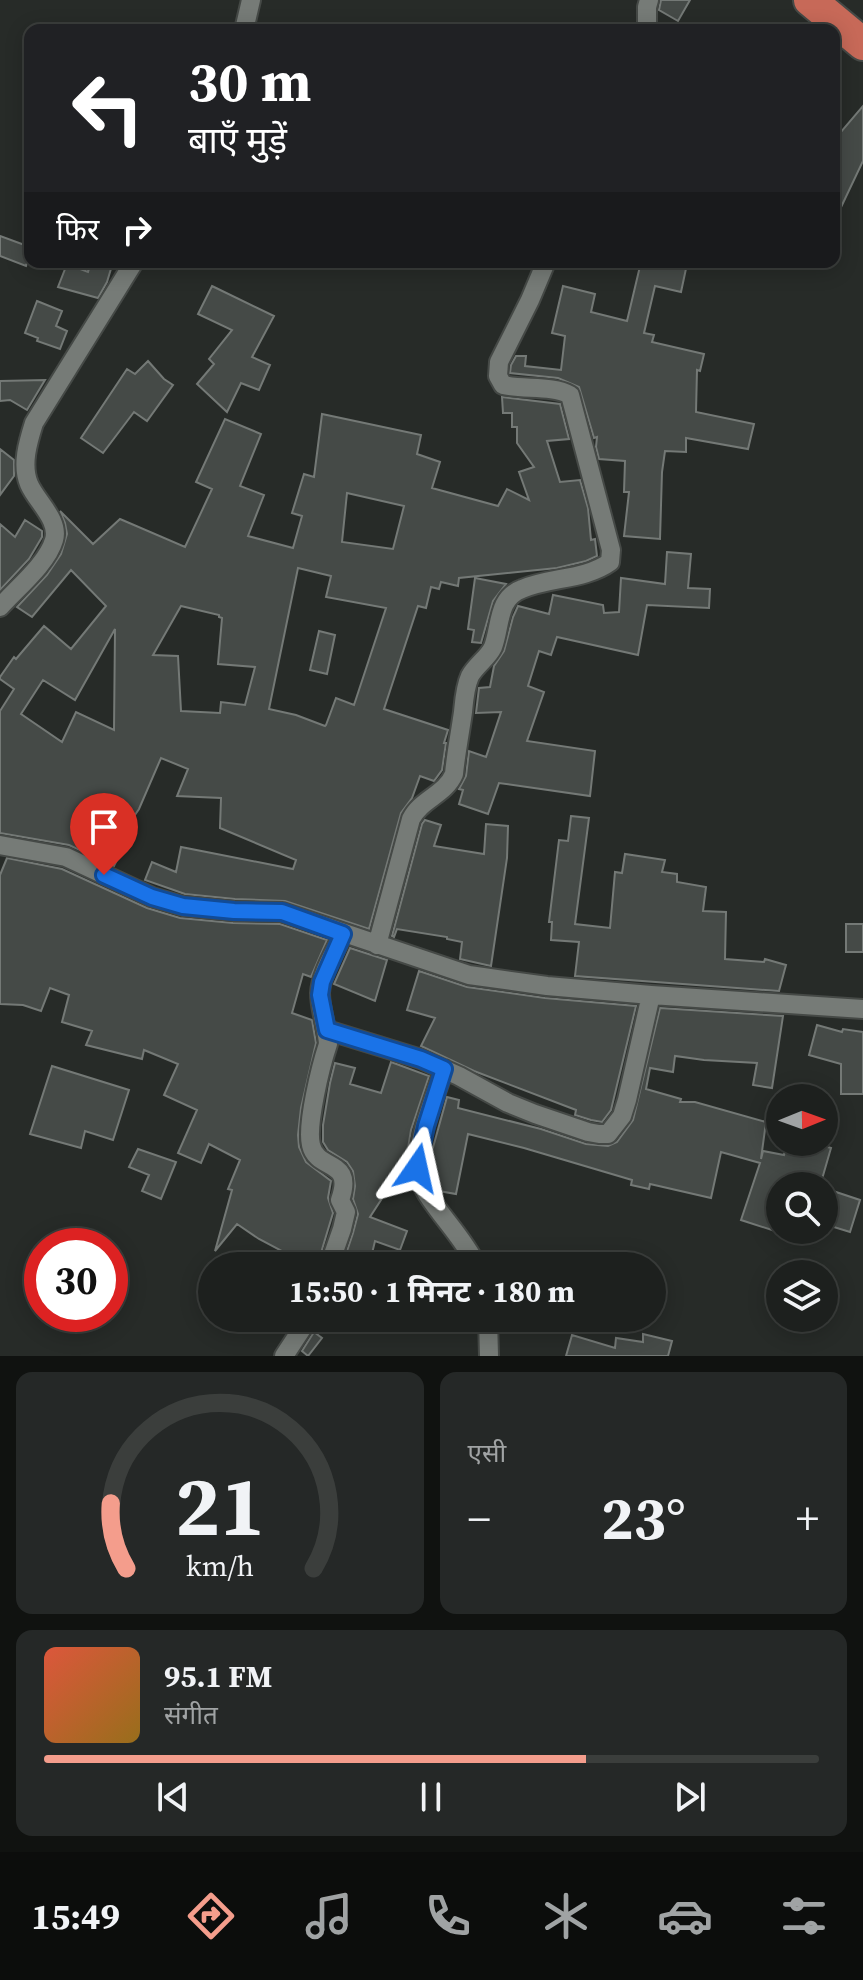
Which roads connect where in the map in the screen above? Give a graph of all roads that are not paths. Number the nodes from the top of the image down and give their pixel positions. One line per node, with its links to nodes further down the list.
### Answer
1 (251, 0): 4 (street)
2 (649, 0): 5 (street)
3 (810, 0): 6 (highway)
4 (245, 24)
5 (647, 24)
6 (839, 24)
7 (840, 25): 8 (highway)
8 (863, 44)
9 (130, 268): 11 (street)
10 (543, 268): 14 (street)
11 (0, 607)
12 (0, 845): 13 (street)
13 (343, 934): 14 (street); 17 (street)
14 (377, 945): 15 (street)
15 (651, 995): 16 (street); 18 (street)
16 (863, 1009)
17 (327, 1030): 18 (street); 19 (street)
18 (444, 1069): 20 (street)
19 (334, 1252)
20 (469, 1252)
21 (300, 1332): 23 (street)
22 (488, 1332): 24 (street)
23 (284, 1356)
24 (489, 1356)

